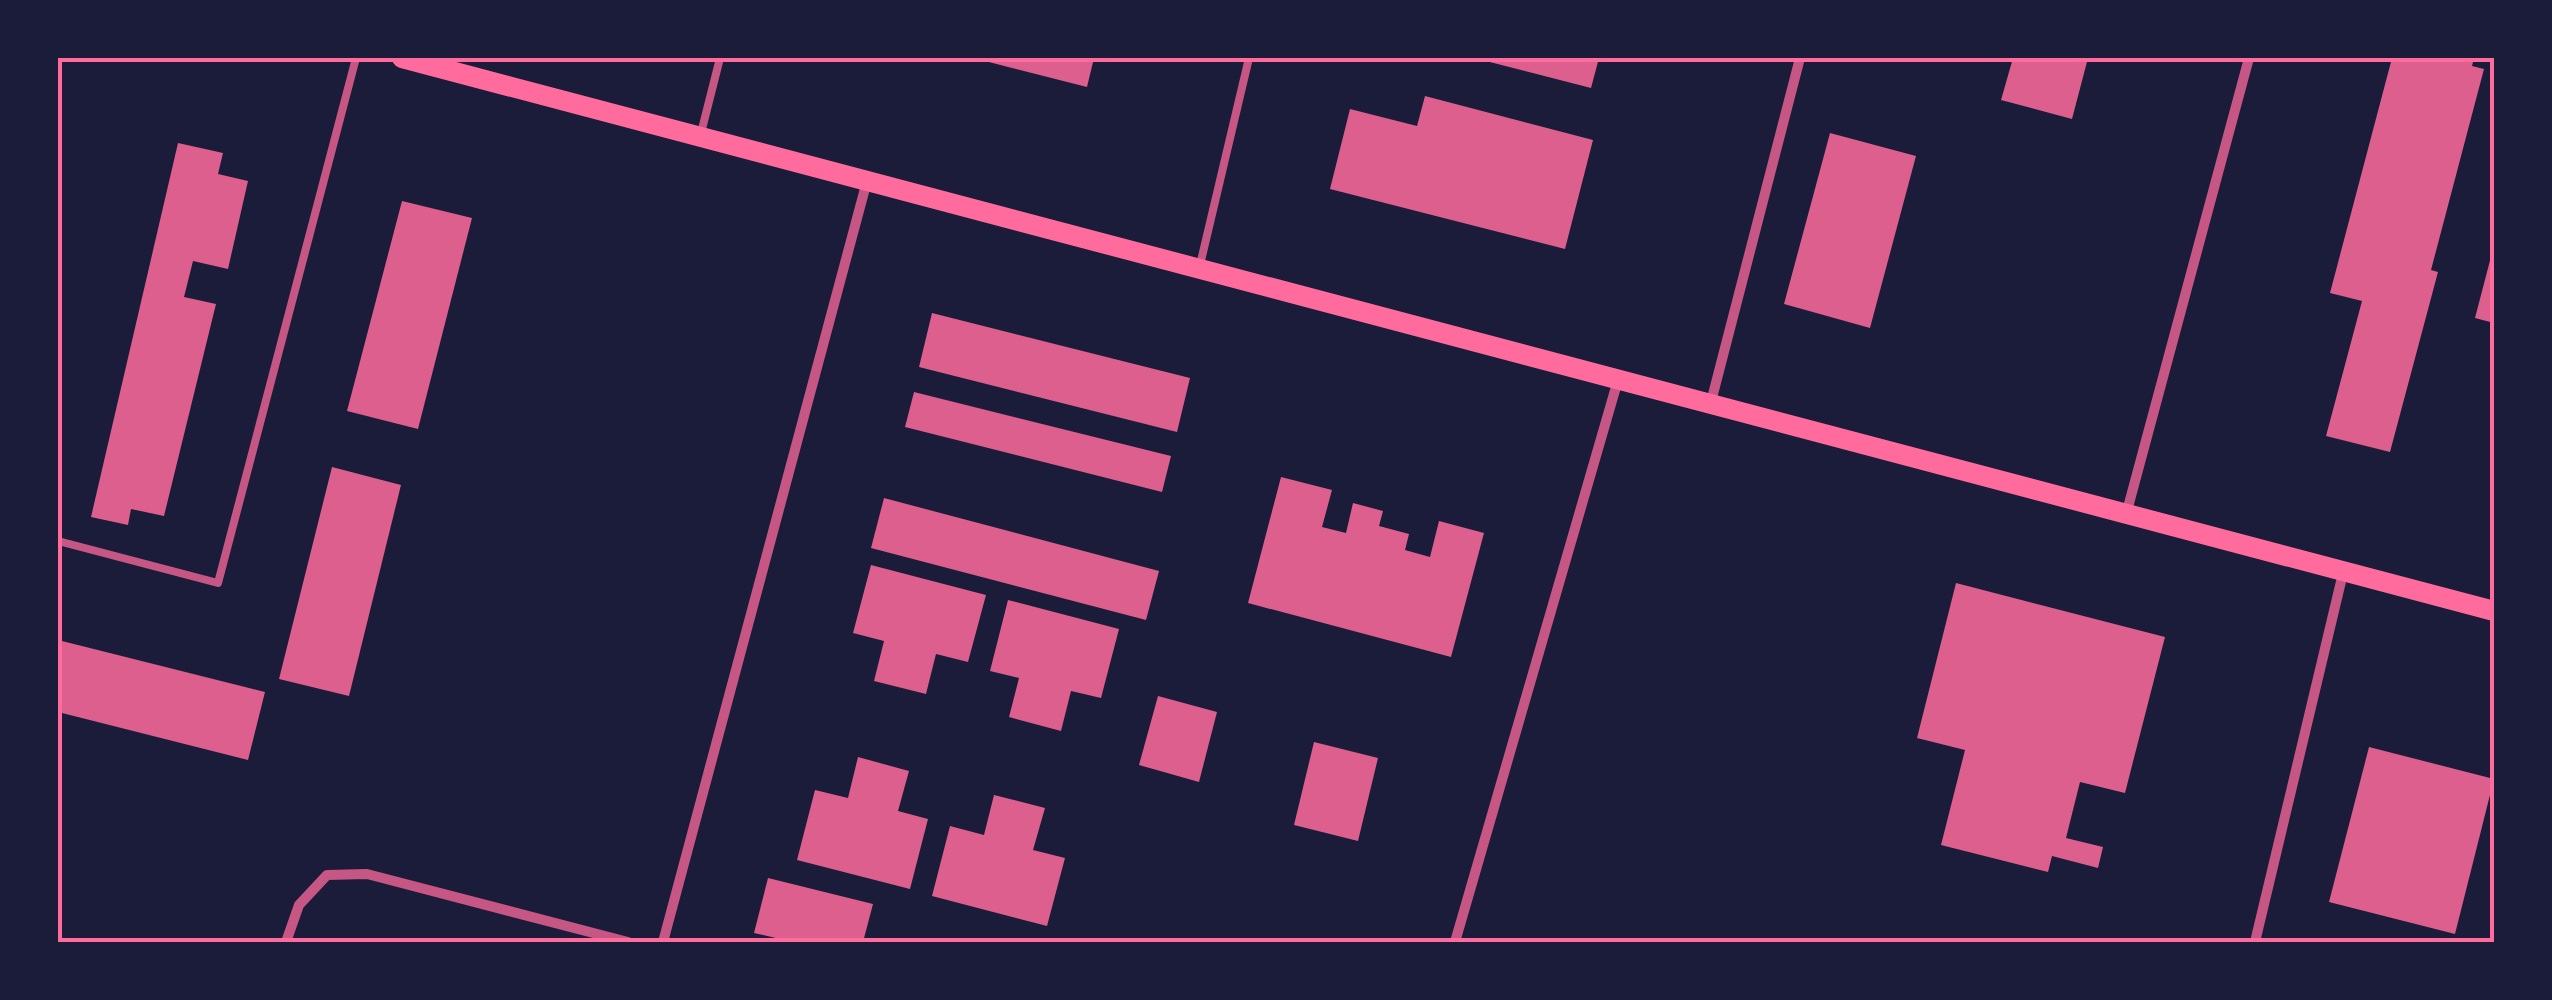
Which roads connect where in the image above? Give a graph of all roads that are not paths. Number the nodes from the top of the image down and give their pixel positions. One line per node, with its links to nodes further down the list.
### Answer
1 (356, 58): 13 (lane)
2 (402, 58): 7 (main road)
3 (720, 58): 7 (lane)
4 (1249, 58): 9 (lane)
5 (1800, 58): 11 (street)
6 (2250, 58): 12 (street)
7 (700, 136): 8 (main road)
8 (867, 181): 9 (main road); 18 (street)
9 (1200, 269): 10 (main road)
10 (1618, 380): 11 (main road); 19 (street)
11 (1711, 402): 12 (main road)
12 (2127, 511): 14 (main road)
13 (58, 541)
14 (2344, 568): 15 (main road); 20 (street)
15 (2494, 610)
16 (286, 942): 17 (street)
17 (628, 942)
18 (663, 942)
19 (1455, 942)
20 (2255, 942)

